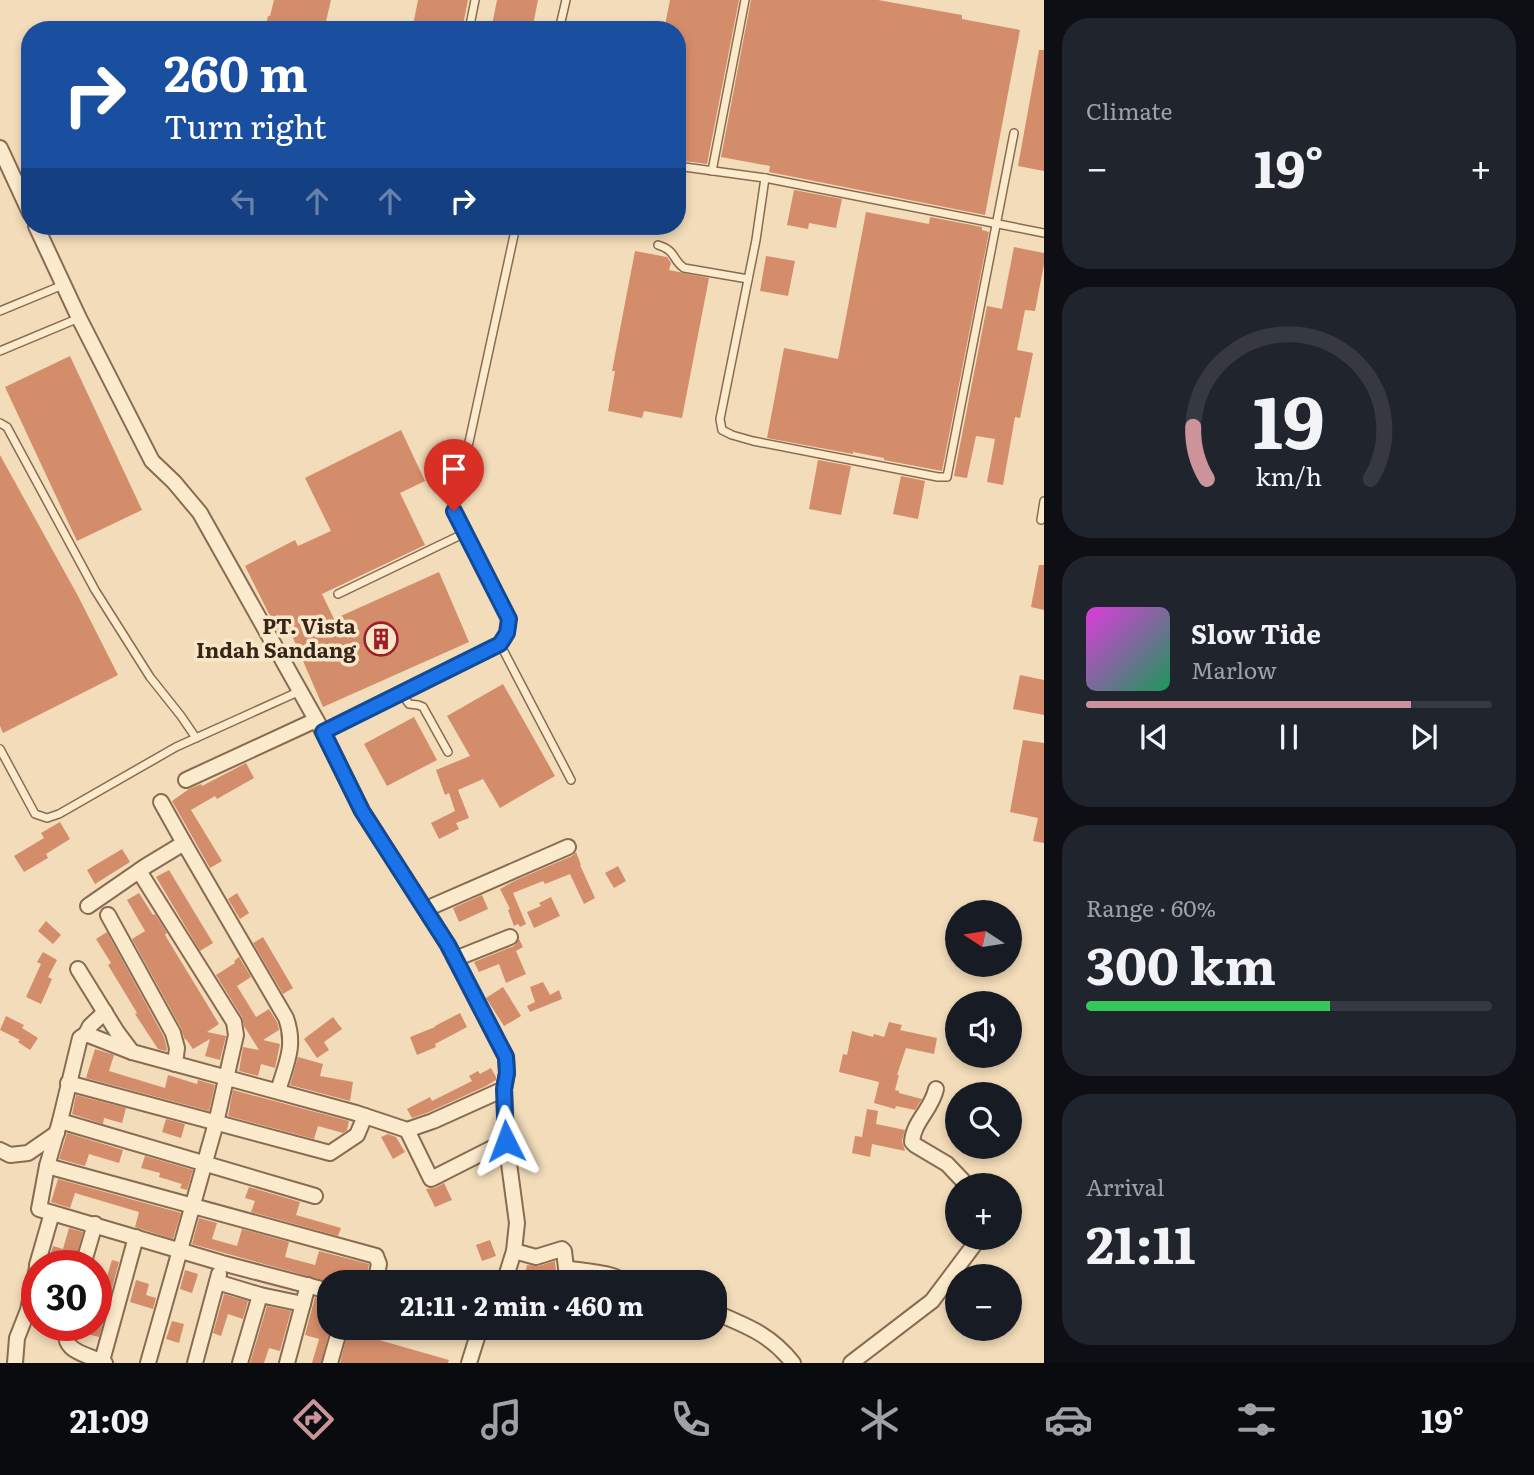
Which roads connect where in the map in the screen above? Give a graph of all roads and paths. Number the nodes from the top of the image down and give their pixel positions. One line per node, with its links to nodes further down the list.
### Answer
1 (475, 0): 4 (lane)
2 (566, 0): 5 (lane)
3 (745, 0): 9 (lane)
4 (471, 21)
5 (561, 21)
6 (1014, 133): 12 (lane)
7 (0, 148): 11 (street)
8 (686, 167): 9 (lane)
9 (712, 171): 10 (lane)
10 (765, 178): 12 (lane); 17 (lane)
11 (21, 194)
12 (997, 224): 13 (lane); 17 (lane)
13 (1044, 230)
14 (40, 235): 18 (street)
15 (514, 235): 25 (lane)
16 (658, 246): 17 (lane)
17 (748, 279)
18 (64, 285): 19 (lane); 20 (street)
19 (0, 311)
20 (79, 318): 21 (lane); 28 (street)
21 (0, 351)
22 (0, 423): 31 (lane)
23 (1044, 501): 24 (lane)
24 (1041, 520)
25 (465, 533): 26 (lane); 27 (lane)
26 (338, 594)
27 (500, 644): 29 (lane); 37 (lane)
28 (300, 691): 30 (street); 31 (lane)
29 (401, 693): 30 (lane); 33 (lane)
30 (319, 726): 36 (street); 43 (street)
31 (196, 738): 34 (lane)
32 (0, 748): 34 (lane)
33 (448, 752)
34 (9, 766): 35 (lane)
35 (0, 770)
36 (186, 780)
37 (571, 780)
38 (161, 802): 39 (street)
39 (184, 843): 41 (street); 56 (street)
40 (568, 847): 43 (street)
41 (139, 871): 42 (street); 52 (street)
42 (88, 906)
43 (426, 909): 46 (street)
44 (108, 915): 51 (street)
45 (510, 937): 46 (street)
46 (455, 959): 54 (street)
47 (78, 969): 48 (street)
48 (105, 1012): 49 (street); 50 (street)
49 (86, 1034): 50 (street); 53 (street)
50 (132, 1052): 51 (street)
51 (175, 1064): 52 (street)
52 (227, 1077): 56 (street); 58 (street)
53 (68, 1083): 58 (street); 59 (street)
54 (504, 1089): 60 (street); 61 (street)
55 (936, 1089): 65 (street)
56 (278, 1091): 57 (street)
57 (365, 1116): 58 (street); 60 (street)
58 (216, 1124): 63 (street)
59 (58, 1127): 62 (street); 63 (street); 64 (street)
60 (407, 1130): 61 (street)
61 (506, 1141): 75 (street)
62 (0, 1150)
63 (206, 1163): 66 (street); 67 (street)
64 (47, 1166): 67 (street); 68 (street)
65 (956, 1173)
66 (315, 1196)
67 (193, 1206): 73 (street); 77 (street)
68 (52, 1213): 69 (street); 71 (street)
69 (95, 1224): 70 (street); 72 (street)
70 (136, 1237): 73 (street); 91 (street)
71 (42, 1250)
72 (87, 1250)
73 (180, 1250): 76 (street); 93 (street)
74 (970, 1250): 99 (street)
75 (514, 1251): 78 (street); 79 (street)
76 (222, 1263): 80 (street); 81 (street)
77 (377, 1270)
78 (508, 1270)
79 (581, 1270)
80 (217, 1282): 83 (street); 94 (street)
81 (307, 1285): 82 (street); 84 (street)
82 (317, 1288)
83 (260, 1295): 84 (street); 95 (street)
84 (303, 1304): 96 (street)
85 (727, 1318): 90 (street)
86 (21, 1329): 92 (street)
87 (337, 1340): 97 (street)
88 (477, 1340): 98 (street)
89 (66, 1341): 91 (street)
90 (786, 1361)
91 (104, 1362)
92 (15, 1363)
93 (148, 1363)
94 (195, 1363)
95 (240, 1363)
96 (287, 1363)
97 (330, 1363)
98 (470, 1363)
99 (852, 1363)

